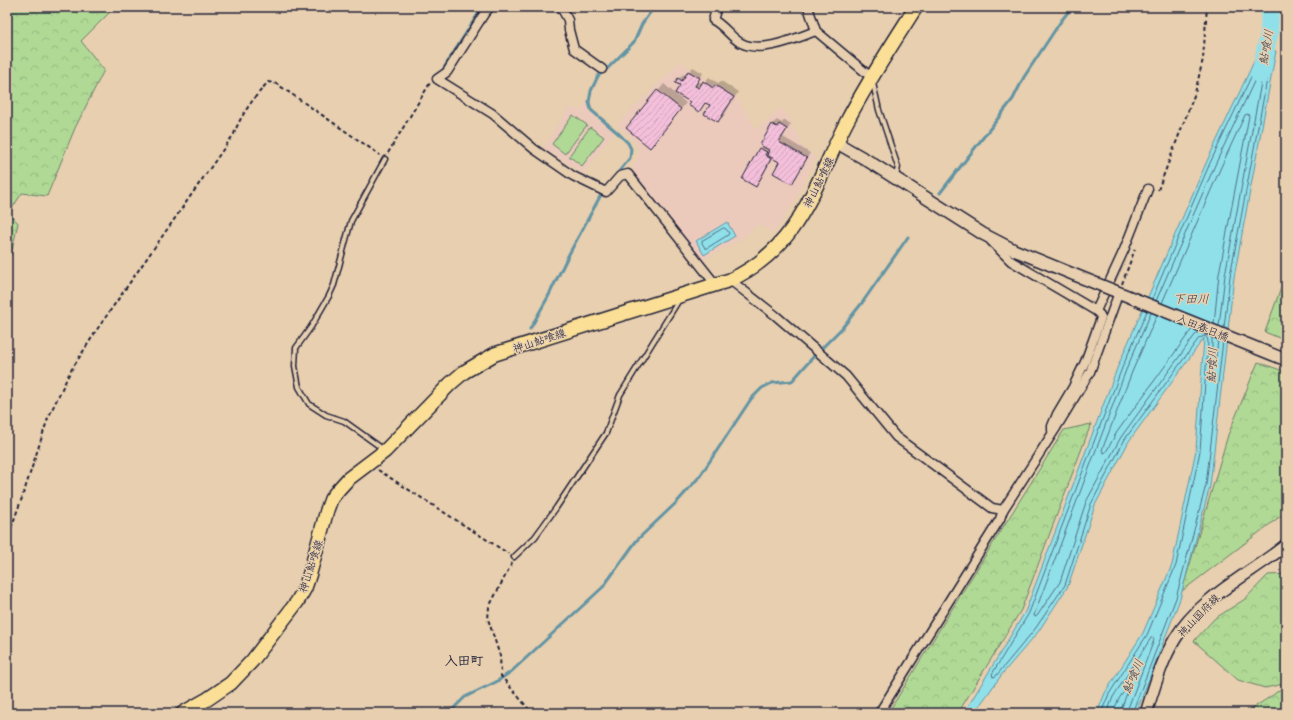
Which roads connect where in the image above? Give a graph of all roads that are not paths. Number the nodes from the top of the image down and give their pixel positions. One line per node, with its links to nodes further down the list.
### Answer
1 (490, 7): 15 (street)
2 (561, 7): 7 (street)
3 (717, 7): 6 (street)
4 (808, 7): 6 (street)
5 (916, 7): 8 (main road, 神山鮎喰線)
6 (816, 31): 8 (street)
7 (602, 69)
8 (871, 77): 9 (main road, 神山鮎喰線); 11 (lane)
9 (837, 143): 11 (street, 入田春日橋); 14 (main road, 神山鮎喰線)
10 (385, 159): 21 (lane)
11 (896, 178): 13 (street, 入田春日橋)
12 (1148, 189): 18 (street)
13 (984, 235): 16 (street, 入田春日橋, bridge); 18 (street)
14 (730, 280): 15 (main road, 神山鮎喰線); 22 (street)
15 (716, 284): 17 (main road, 神山鮎喰線)
16 (1118, 292): 19 (street, 入田春日橋); 20 (street)
17 (681, 296): 21 (main road, 神山鮎喰線); 24 (lane)
18 (1096, 312): 20 (street)
19 (1286, 360)
20 (1053, 434): 22 (street)
21 (385, 451): 25 (main road, 神山鮎喰線)
22 (1003, 510): 26 (street)
23 (1286, 545): 27 (street, 神山国府線)
24 (514, 557)
25 (182, 713)
26 (879, 713)
27 (1146, 713)

